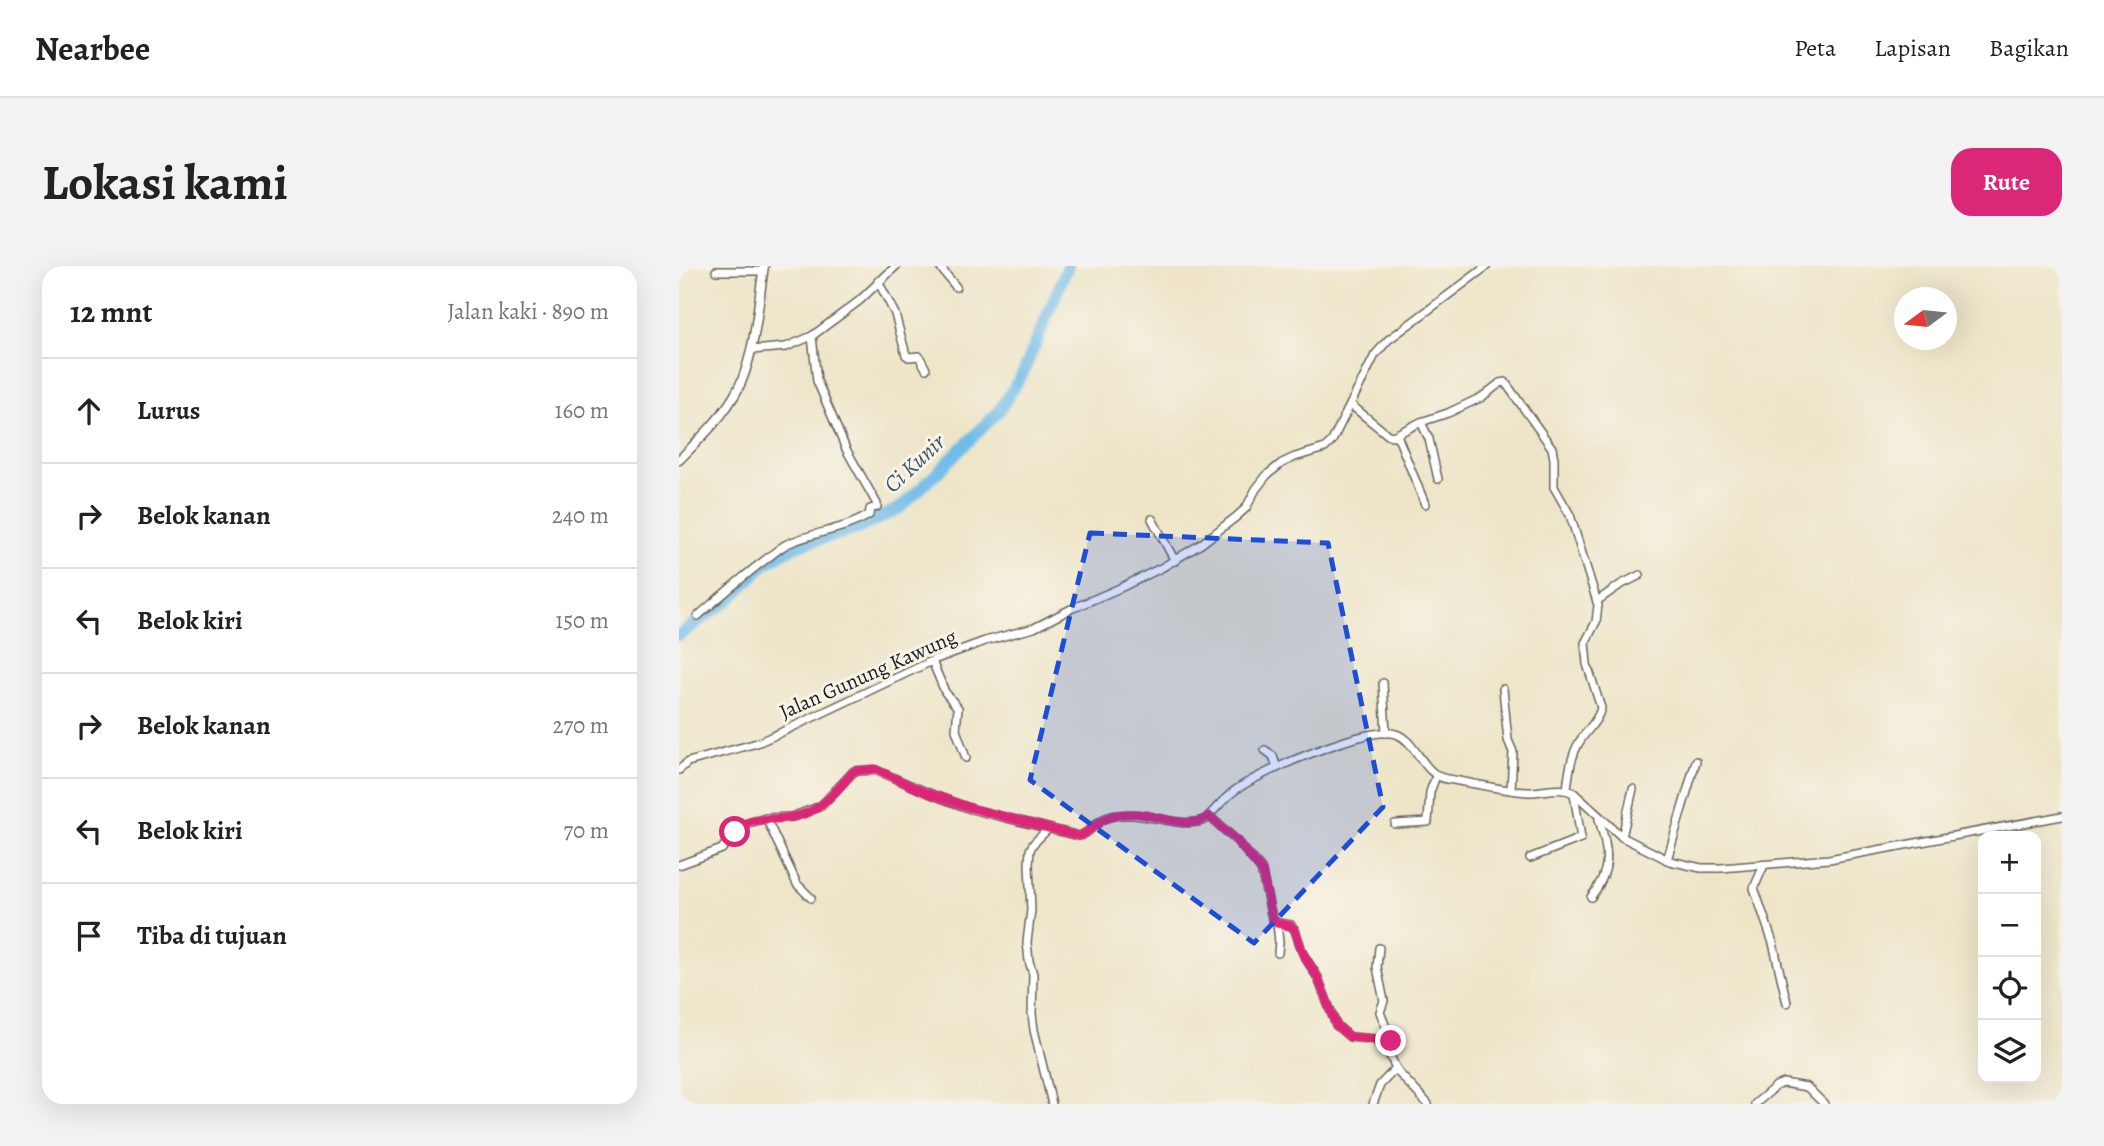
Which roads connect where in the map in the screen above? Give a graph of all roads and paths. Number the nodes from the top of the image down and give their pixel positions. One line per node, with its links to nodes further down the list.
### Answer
1 (896, 266): 6 (street)
2 (939, 266): 7 (street)
3 (1487, 266): 11 (street, Jalan Gunung Kawung)
4 (763, 268): 5 (street); 9 (street)
5 (716, 271)
6 (878, 281): 8 (street); 10 (street)
7 (956, 286)
8 (812, 336): 9 (street); 21 (street)
9 (751, 350): 14 (street)
10 (926, 369)
11 (1351, 405): 13 (street); 18 (street, Jalan Gunung Kawung)
12 (1421, 422): 13 (street); 15 (street); 20 (street)
13 (1397, 435): 16 (street)
14 (679, 460)
15 (1438, 479)
16 (1425, 504)
17 (1153, 519): 18 (street)
18 (1175, 561): 22 (street, Jalan Gunung Kawung)
19 (1640, 575): 20 (street)
20 (1597, 601): 34 (street)
21 (698, 616)
22 (932, 662): 27 (street); 30 (street, Jalan Gunung Kawung)
23 (1383, 683): 25 (street)
24 (1503, 689): 33 (street)
25 (1386, 733): 29 (street); 31 (street)
26 (1265, 750): 29 (street)
27 (966, 758)
28 (1696, 761): 43 (street)
29 (1276, 768): 35 (street)
30 (679, 770)
31 (1436, 776): 33 (street); 39 (street)
32 (1633, 789): 41 (street)
33 (1511, 790): 34 (street)
34 (1571, 791): 37 (street); 42 (street)
35 (1209, 816): 40 (street); 48 (street)
36 (2062, 816): 45 (street)
37 (1598, 817): 41 (street); 46 (street)
38 (766, 818): 40 (street); 44 (street); 47 (street)
39 (1395, 824)
40 (1048, 829): 54 (street)
41 (1622, 837): 43 (street)
42 (1530, 858)
43 (1667, 860): 45 (street)
44 (679, 864)
45 (1764, 864): 51 (street)
46 (1591, 897)
47 (811, 898)
48 (1277, 923): 50 (street); 52 (street)
49 (1379, 948): 52 (street)
50 (1278, 953)
51 (1787, 1003)
52 (1381, 1046): 53 (street)
53 (1396, 1068): 55 (street); 56 (street)
54 (1052, 1104)
55 (1373, 1104)
56 (1428, 1104)
57 (1755, 1104): 58 (street)
58 (1824, 1104)

